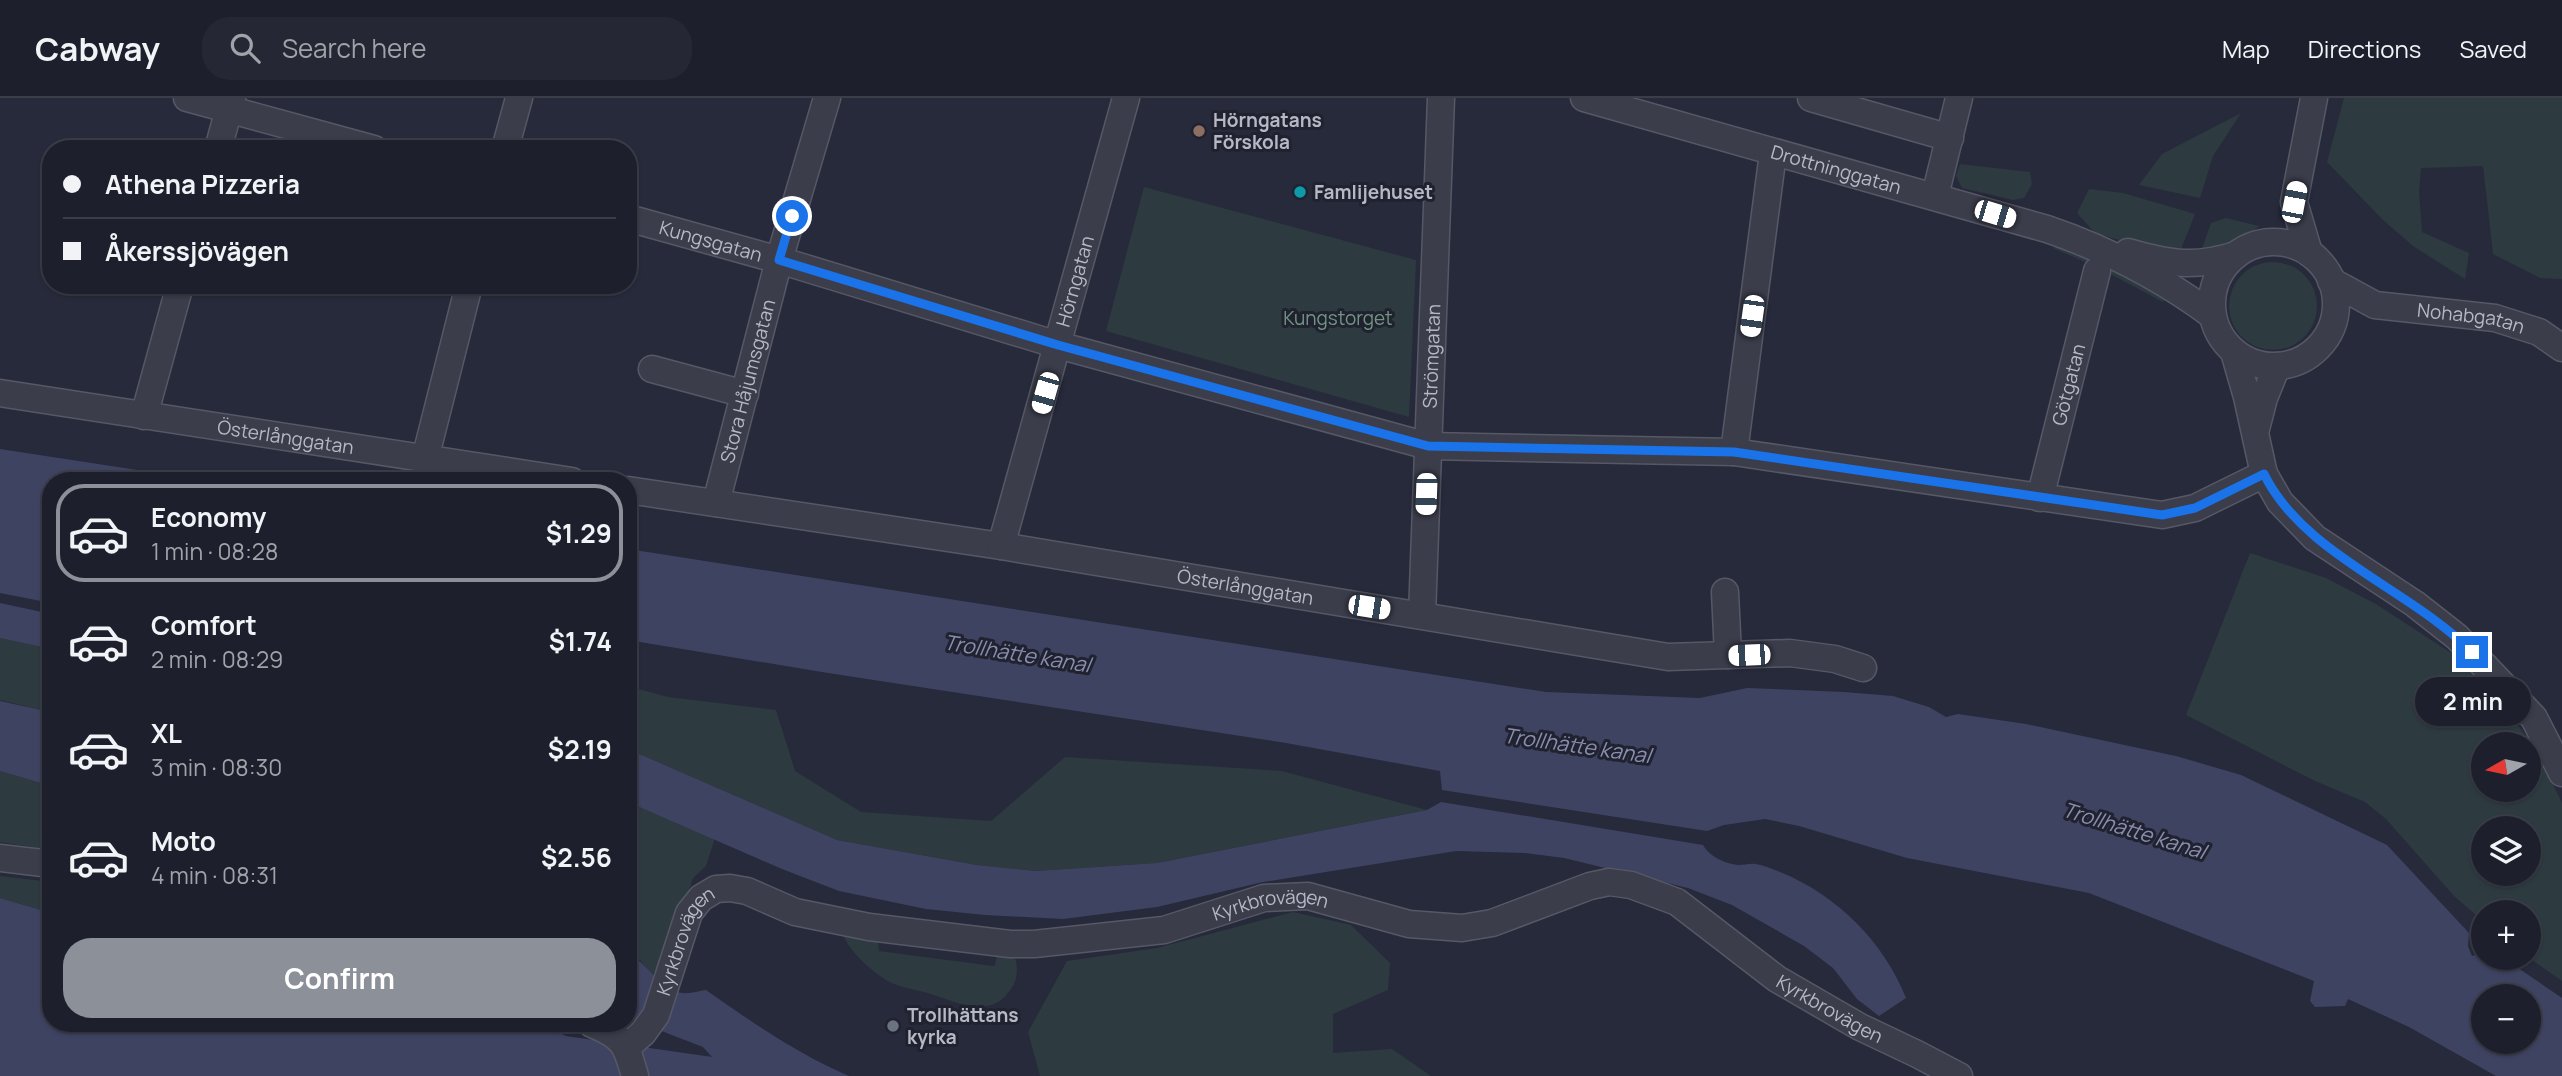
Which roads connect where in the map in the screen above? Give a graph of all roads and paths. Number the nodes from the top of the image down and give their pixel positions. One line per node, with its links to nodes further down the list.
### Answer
1 (187, 98): 10 (street)
2 (519, 98): 14 (street)
3 (827, 98): 23 (street, Stora Håjumsgatan)
4 (1126, 98): 31 (street, Hörngatan)
5 (1441, 98): 40 (street, Strömgatan)
6 (1584, 98): 15 (street, Drottninggatan)
7 (1811, 98): 11 (street)
8 (1959, 98): 11 (street)
9 (2314, 98): 17 (street)
10 (230, 104): 12 (street); 13 (street)
11 (1950, 138): 16 (street)
12 (220, 140)
13 (345, 140)
14 (507, 140)
15 (1773, 153): 16 (street, Drottninggatan); 41 (street)
16 (1935, 196): 20 (street, Drottninggatan)
17 (2294, 202): 19 (street); 21 (street)
18 (637, 221): 23 (street, Kungsgatan)
19 (2265, 243): 21 (street); 22 (street)
20 (2089, 244): 22 (street, Drottninggatan); 29 (street, Drottninggatan)
21 (2309, 253): 25 (street)
22 (2236, 255): 29 (street)
23 (779, 260): 31 (street, Kungsgatan); 37 (street, Stora Håjumsgatan)
24 (2097, 271): 46 (street, Götgatan)
25 (2331, 281): 28 (street, Nohabgatan); 30 (street)
26 (178, 294): 38 (street)
27 (468, 294): 42 (street)
28 (2375, 306): 30 (street, Nohabgatan); 32 (street, Nohabgatan)
29 (2212, 315): 33 (street)
30 (2332, 324): 34 (street)
31 (1058, 345): 40 (street, Kungsgatan); 48 (street, Hörngatan)
32 (2562, 348)
33 (2234, 352): 34 (street); 39 (street)
34 (2277, 366): 39 (street)
35 (652, 369): 37 (street)
36 (0, 393): 38 (street, Österlånggatan)
37 (745, 394): 47 (street, Stora Håjumsgatan)
38 (144, 415): 42 (street, Österlånggatan)
39 (2255, 430): 44 (street)
40 (1428, 446): 41 (street, Kungsgatan); 50 (street, Strömgatan)
41 (1734, 452): 46 (street, Kungsgatan)
42 (425, 459): 43 (street, Österlånggatan)
43 (512, 472)
44 (2264, 474): 46 (street, Kungsgatan); 53 (street)
45 (637, 491): 47 (street, Österlånggatan)
46 (2039, 498)
47 (716, 503): 48 (street, Österlånggatan)
48 (1001, 546): 50 (street, Österlånggatan)
49 (1725, 592): 51 (street)
50 (1422, 615): 51 (street, Österlånggatan)
51 (1728, 655): 52 (street, Österlånggatan)
52 (1863, 668)
53 (2562, 773)
54 (0, 858): 55 (street)
55 (42, 863)
56 (608, 1032): 57 (street)
57 (632, 1056): 58 (street, Kyrkbrovägen)
58 (1958, 1076)

